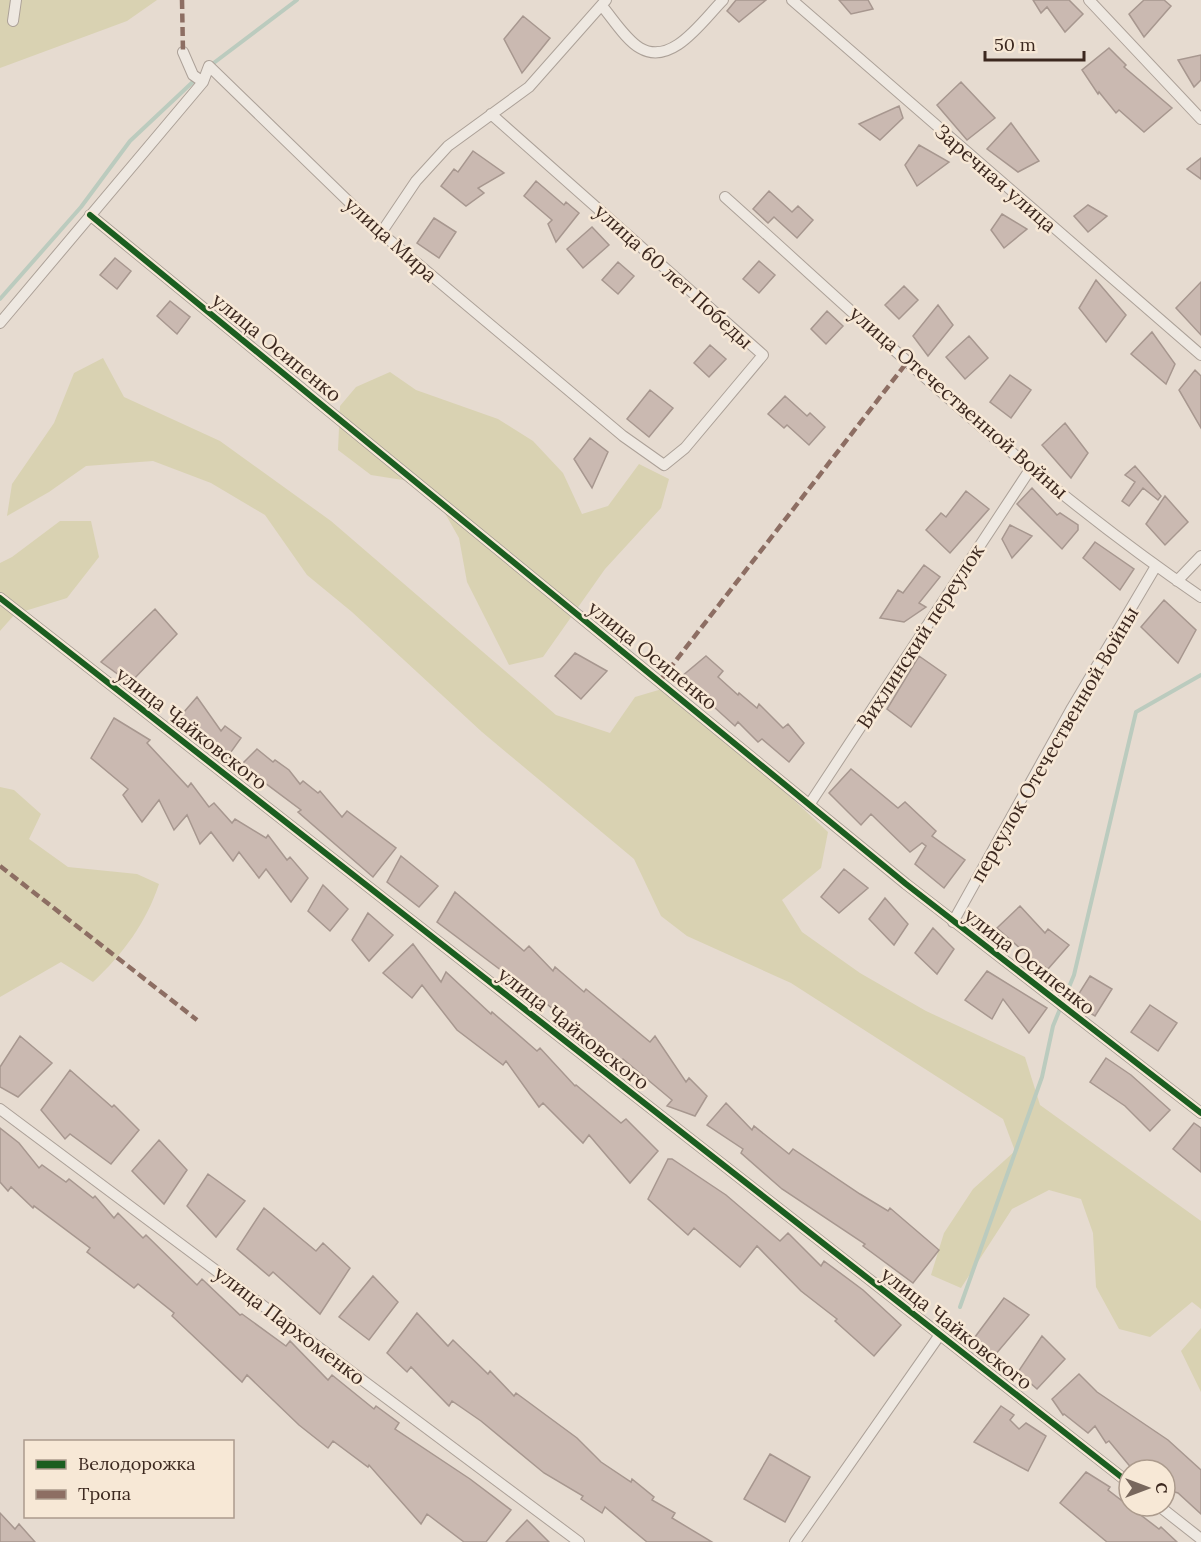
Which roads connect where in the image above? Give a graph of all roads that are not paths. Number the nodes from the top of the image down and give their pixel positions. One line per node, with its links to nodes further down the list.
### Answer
1 (16, 0): 6 (street)
2 (723, 0): 5 (street)
3 (792, 0): 15 (street, Заречная улица)
4 (1089, 0): 10 (street)
5 (604, 3): 9 (street)
6 (13, 21)
7 (183, 52): 8 (street)
8 (202, 82): 12 (street); 13 (street, улица Мира)
9 (491, 114): 13 (street); 16 (street, улица 60 лет Победы)
10 (1201, 119)
11 (725, 197): 17 (street, улица Отечественной Войны)
12 (90, 215): 14 (street); 23 (street, улица Осипенко)
13 (381, 233): 16 (street, улица Мира)
14 (0, 323)
15 (1201, 355)
16 (623, 436)
17 (1031, 468): 19 (street, улица Отечественной Войны); 23 (street, Вихлинский переулок)
18 (1201, 556): 20 (street)
19 (1156, 566): 20 (street, улица Отечественной Войны); 24 (street, переулок Отечественной Войны)
20 (1177, 581): 21 (street, улица Отечественной Войны)
21 (1201, 597)
22 (0, 598): 27 (street, улица Чайковского)
23 (809, 805): 24 (street, улица Осипенко)
24 (953, 922): 26 (street, улица Осипенко)
25 (0, 1109): 31 (street, улица Пархоменко)
26 (1201, 1113)
27 (939, 1336): 28 (street, улица Чайковского); 32 (street)
28 (1117, 1474)
29 (1174, 1518): 30 (street)
30 (1201, 1539)
31 (579, 1542)
32 (795, 1542)

